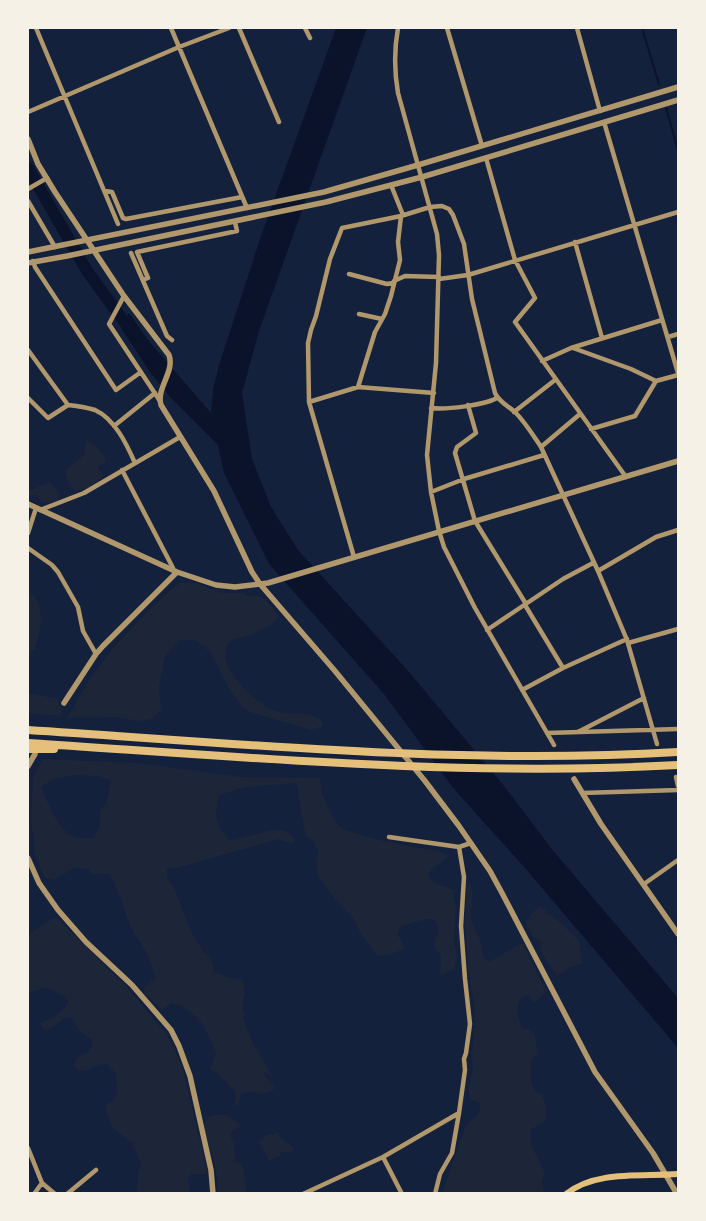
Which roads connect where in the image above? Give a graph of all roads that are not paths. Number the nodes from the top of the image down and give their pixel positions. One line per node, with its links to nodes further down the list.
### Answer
1 (36, 28): 12 (street)
2 (171, 28): 10 (street)
3 (228, 28): 10 (street)
4 (238, 28): 16 (street)
5 (305, 28): 9 (street)
6 (398, 28): 21 (street)
7 (447, 28): 19 (street)
8 (577, 28): 14 (street)
9 (310, 38)
10 (179, 47): 12 (street); 27 (street)
11 (678, 87): 14 (street)
12 (65, 96): 15 (street); 26 (street)
13 (678, 100): 17 (street)
14 (600, 111): 19 (street)
15 (28, 112)
16 (278, 122)
17 (604, 122): 20 (street); 35 (street)
18 (28, 139): 23 (street)
19 (482, 146): 21 (street)
20 (486, 158): 22 (street); 42 (street)
21 (418, 165): 22 (street); 30 (street)
22 (422, 177): 24 (street); 29 (street)
23 (46, 179): 25 (street); 36 (street)
24 (391, 185): 32 (street); 33 (street)
25 (28, 189)
26 (105, 191): 27 (street); 34 (street)
27 (242, 197): 30 (street)
28 (28, 201): 38 (street)
29 (430, 206): 32 (street); 45 (street); 46 (street)
30 (247, 208): 36 (street)
31 (678, 212): 35 (street)
32 (402, 215): 48 (street); 69 (street)
33 (235, 222): 39 (street); 47 (street)
34 (118, 224)
35 (635, 224): 37 (street); 52 (street)
36 (85, 241): 38 (street); 39 (street)
37 (575, 242): 42 (street); 55 (street)
38 (58, 246): 40 (street)
39 (92, 251): 43 (street); 49 (street)
40 (28, 252)
41 (131, 253): 47 (street)
42 (515, 260): 45 (street); 59 (street)
43 (30, 262): 60 (street)
44 (349, 274): 48 (street)
45 (468, 275): 46 (street); 68 (street)
46 (439, 278): 48 (street); 66 (street)
47 (143, 280): 56 (street)
48 (394, 282): 51 (street)
49 (124, 296): 60 (street); 65 (street)
50 (359, 314): 51 (street)
51 (382, 319): 64 (street)
52 (662, 320): 54 (street); 55 (street)
53 (678, 334): 54 (street)
54 (668, 337): 61 (street)
55 (602, 338): 57 (street)
56 (172, 340)
57 (571, 348): 59 (street); 63 (street)
58 (28, 350): 70 (street)
59 (542, 361): 62 (street)
60 (141, 372): 65 (street)
61 (678, 374): 63 (street)
62 (555, 380): 73 (street); 74 (street)
63 (656, 381): 76 (street)
64 (358, 387): 66 (street); 69 (street)
65 (158, 392): 75 (street); 77 (street)
66 (434, 393): 72 (street)
67 (28, 398): 70 (street)
68 (497, 398): 71 (street); 73 (street)
69 (309, 402): 94 (street)
70 (68, 405): 75 (street)
71 (468, 405): 72 (street); 84 (street)
72 (431, 408): 85 (street)
73 (514, 412): 78 (street)
74 (580, 414): 76 (street); 78 (street)
75 (114, 426): 81 (street)
76 (590, 429): 83 (street)
77 (180, 437): 81 (street); 98 (street)
78 (541, 447): 79 (street)
79 (544, 455): 84 (street); 86 (street)
80 (678, 461): 83 (street)
81 (135, 463): 82 (street)
82 (122, 470): 88 (street); 96 (street)
83 (626, 477): 86 (street)
84 (464, 480): 85 (street); 89 (street)
85 (431, 492): 91 (street)
86 (563, 495): 89 (street); 95 (street)
87 (28, 504): 88 (street)
88 (38, 510): 92 (street); 96 (street)
89 (475, 521): 91 (street); 99 (street)
90 (678, 530): 97 (street)
91 (439, 531): 94 (street); 101 (street)
92 (28, 533)
93 (28, 548): 103 (street)
94 (354, 557): 98 (street)
95 (593, 563): 97 (street); 99 (street)
96 (175, 570): 98 (street); 103 (street)
97 (598, 571): 102 (street)
98 (260, 584): 130 (street)
99 (526, 604): 101 (street); 104 (street)
100 (678, 629): 102 (street)
101 (487, 630): 105 (street)
102 (628, 641): 104 (street); 106 (street)
103 (96, 654): 107 (street)
104 (563, 668): 105 (street)
105 (522, 690): 114 (street)
106 (644, 698): 111 (street); 112 (street)
107 (64, 703)
108 (28, 725): 113 (highway)
109 (678, 729): 111 (street)
110 (28, 730): 113 (highway)
111 (654, 730): 112 (street); 116 (street)
112 (577, 732): 114 (street)
113 (94, 734): 120 (highway)
114 (547, 734): 117 (street)
115 (28, 743): 118 (highway)
116 (658, 744)
117 (554, 746)
118 (113, 748): 119 (highway); 122 (highway)
119 (28, 749)
120 (678, 752)
121 (35, 754): 123 (street)
122 (678, 765)
123 (28, 766)
124 (676, 777): 126 (street)
125 (574, 779): 128 (street)
126 (678, 786)
127 (678, 790): 128 (street)
128 (582, 793): 134 (street)
129 (389, 837): 131 (street)
130 (471, 843): 131 (street); 141 (street)
131 (459, 847): 136 (street)
132 (28, 858): 146 (street)
133 (678, 860): 134 (street)
134 (644, 884): 135 (street)
135 (678, 934)
136 (459, 1113): 138 (street); 149 (street)
137 (28, 1148): 142 (street)
138 (383, 1157): 147 (street); 148 (street)
139 (96, 1170): 145 (street)
140 (678, 1174): 141 (main road)
141 (667, 1175): 150 (main road); 151 (street)
142 (42, 1183): 143 (street); 144 (street)
143 (34, 1194)
144 (55, 1194)
145 (67, 1194)
146 (213, 1194)
147 (303, 1194)
148 (402, 1194)
149 (435, 1194)
150 (566, 1194)
151 (677, 1194)

